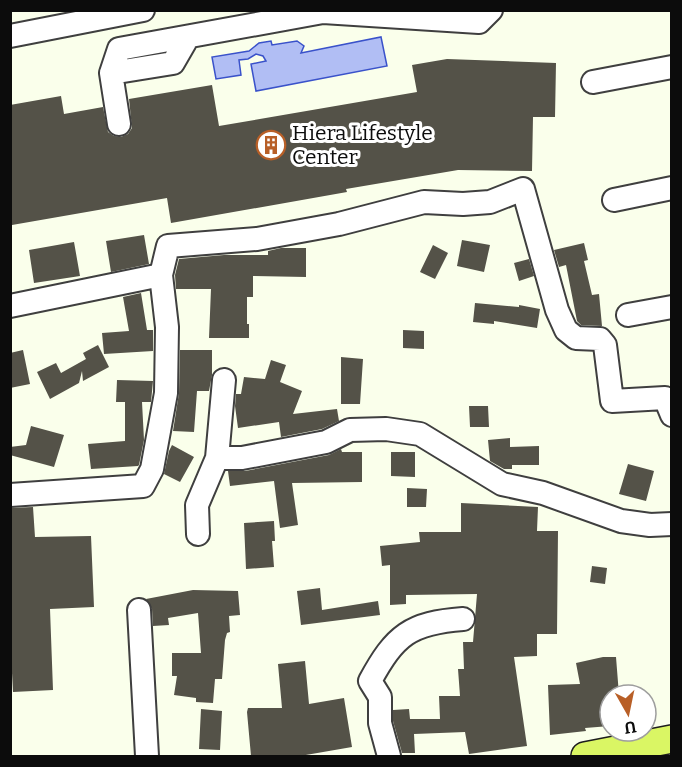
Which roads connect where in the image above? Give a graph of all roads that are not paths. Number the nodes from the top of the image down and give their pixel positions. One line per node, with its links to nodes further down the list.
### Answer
1 (143, 10): 4 (street)
2 (491, 10): 3 (street)
3 (257, 17): 8 (street)
4 (38, 21): 5 (street)
5 (10, 36)
6 (672, 67): 7 (street)
7 (593, 82)
8 (119, 124)
9 (672, 189): 10 (street)
10 (614, 200)
11 (161, 275): 12 (street); 16 (street); 18 (street)
12 (10, 306)
13 (672, 307): 14 (street)
14 (628, 315)
15 (224, 380): 17 (street)
16 (672, 415)
17 (217, 458): 19 (street); 20 (street)
18 (10, 495)
19 (672, 524)
20 (198, 534)
21 (139, 610): 24 (street)
22 (463, 619): 25 (street)
23 (672, 739): 26 (main road)
24 (147, 756)
25 (389, 756)
26 (585, 756)

